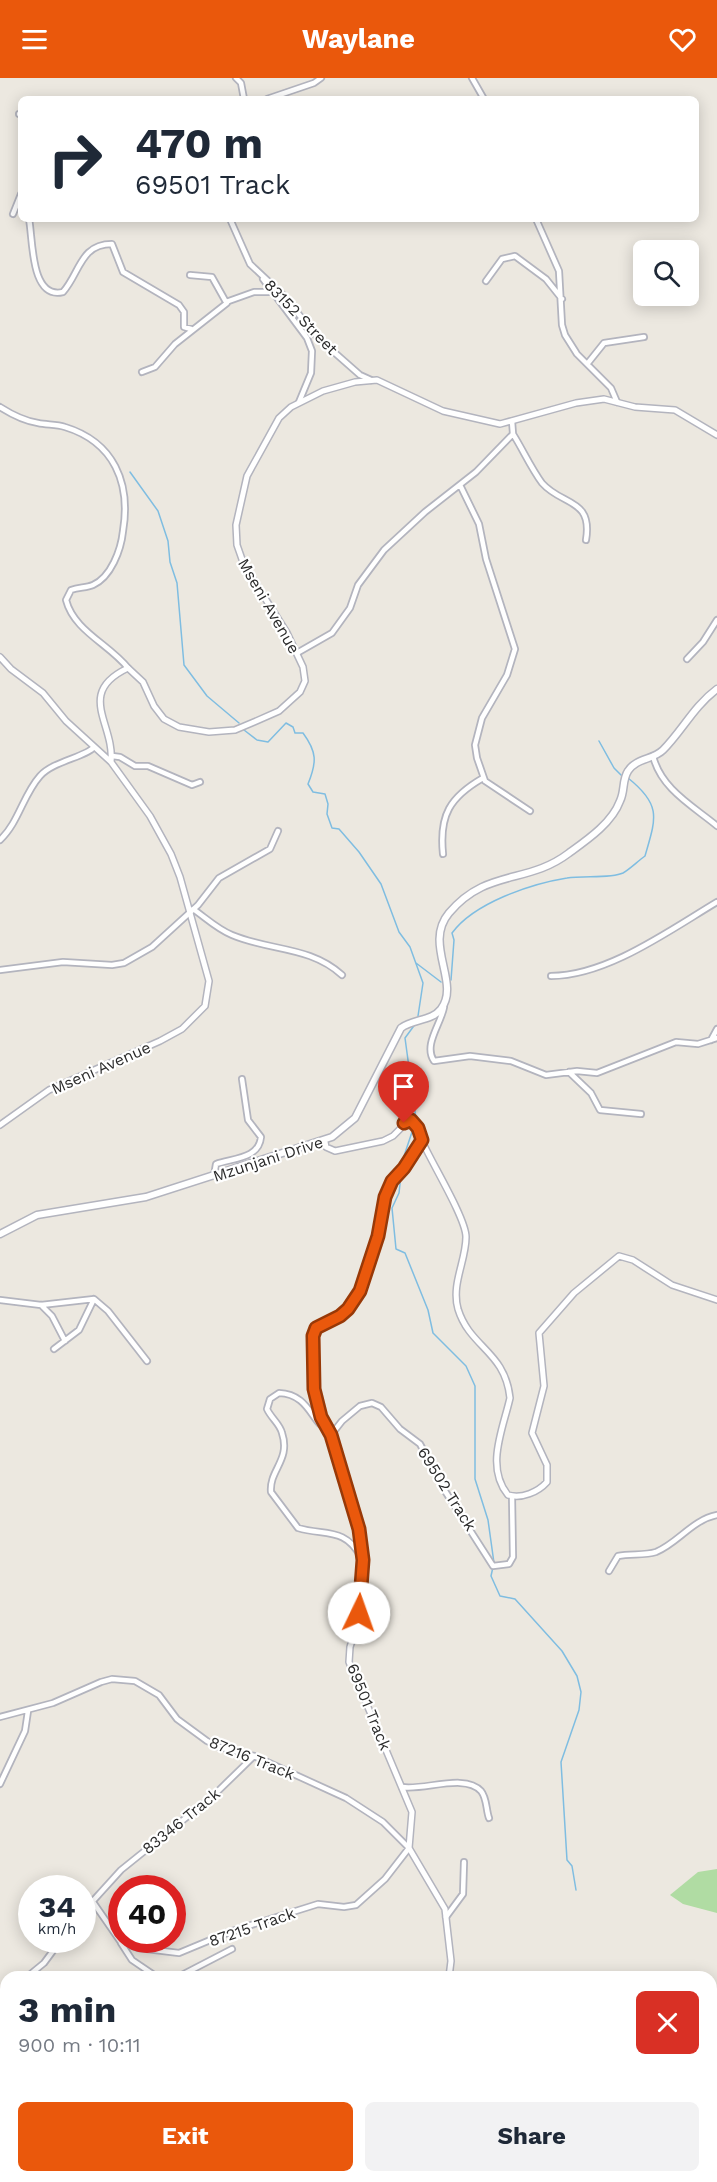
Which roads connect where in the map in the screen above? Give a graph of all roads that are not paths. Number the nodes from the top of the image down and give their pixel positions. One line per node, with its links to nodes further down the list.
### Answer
1 (236, 78): 4 (street)
2 (321, 78): 5 (street)
3 (472, 78): 6 (street)
4 (243, 96)
5 (276, 96)
6 (482, 96)
7 (18, 202): 8 (street)
8 (13, 214)
9 (29, 222): 18 (street)
10 (231, 222): 13 (street, 83152 Street)
11 (537, 222): 16 (street)
12 (190, 275): 17 (street)
13 (260, 275): 15 (street, 83152 Street); 22 (street, 83152 Street)
14 (486, 281): 16 (street)
15 (272, 292): 17 (street); 23 (street, 83152 Street)
16 (562, 299): 20 (street)
17 (227, 303): 18 (street)
18 (191, 329): 21 (street)
19 (644, 337): 20 (street)
20 (588, 363): 24 (street)
21 (142, 372)
22 (371, 380): 23 (street, Mseni Avenue); 26 (street)
23 (299, 402): 32 (street, Mseni Avenue)
24 (617, 402): 26 (street); 28 (street)
25 (0, 408): 35 (street)
26 (513, 421): 27 (street)
27 (513, 434): 29 (street); 30 (street)
28 (717, 435)
29 (460, 485): 32 (street); 40 (street)
30 (586, 540)
31 (717, 620): 34 (street)
32 (297, 653): 35 (street, Mseni Avenue)
33 (0, 657): 37 (street)
34 (687, 658)
35 (128, 668): 39 (street, Mseni Avenue)
36 (717, 689): 38 (main road)
37 (94, 747): 39 (street); 45 (street)
38 (654, 756): 43 (street); 52 (main road)
39 (111, 759): 41 (street); 48 (street, Mseni Avenue)
40 (483, 778): 42 (street); 46 (street)
41 (200, 782)
42 (530, 811)
43 (717, 826)
44 (278, 831): 48 (street)
45 (0, 840)
46 (443, 854)
47 (717, 902): 51 (street)
48 (192, 910): 49 (street); 50 (street); 58 (street, Mseni Avenue)
49 (0, 970)
50 (342, 975)
51 (551, 976)
52 (444, 1005): 55 (street); 60 (main road, Mzunjani Drive)
53 (717, 1029): 54 (street)
54 (714, 1039): 55 (street)
55 (569, 1072): 57 (street)
56 (242, 1079): 61 (street)
57 (641, 1114)
58 (0, 1125)
59 (422, 1140): 60 (street); 70 (street, 69501 Track); 72 (street)
60 (325, 1142): 61 (main road, Mzunjani Drive)
61 (214, 1176): 62 (main road, Mzunjani Drive)
62 (0, 1234)
63 (94, 1299): 66 (street); 67 (street); 69 (street)
64 (0, 1300): 66 (street)
65 (717, 1300): 72 (street)
66 (41, 1305): 67 (street)
67 (65, 1341): 68 (street)
68 (54, 1349)
69 (147, 1361)
70 (328, 1428): 71 (street, 69501 Track); 74 (street)
71 (331, 1435): 72 (street, 69502 Track); 74 (street, 69501 Track)
72 (512, 1496)
73 (717, 1515): 75 (street)
74 (363, 1560): 80 (street, 69501 Track)
75 (609, 1571)
76 (28, 1711): 77 (street, 87216 Track); 78 (street, 87216 Track); 79 (street)
77 (0, 1717)
78 (254, 1756): 82 (street, 87216 Track); 84 (street, 83346 Track)
79 (0, 1784)
80 (402, 1787): 81 (street); 82 (street, 69501 Track)
81 (489, 1818)
82 (409, 1848): 86 (street, 87216 Track); 89 (street, 87215 Track)
83 (464, 1862): 86 (street)
84 (96, 1899)
85 (96, 1906): 87 (street)
86 (446, 1917): 95 (street, 87216 Track)
87 (108, 1924)
88 (232, 1949): 94 (street)
89 (186, 1950)
90 (51, 1953): 92 (street)
91 (128, 1953): 93 (street)
92 (34, 1971)
93 (147, 1971)
94 (190, 1971)
95 (451, 1971)

